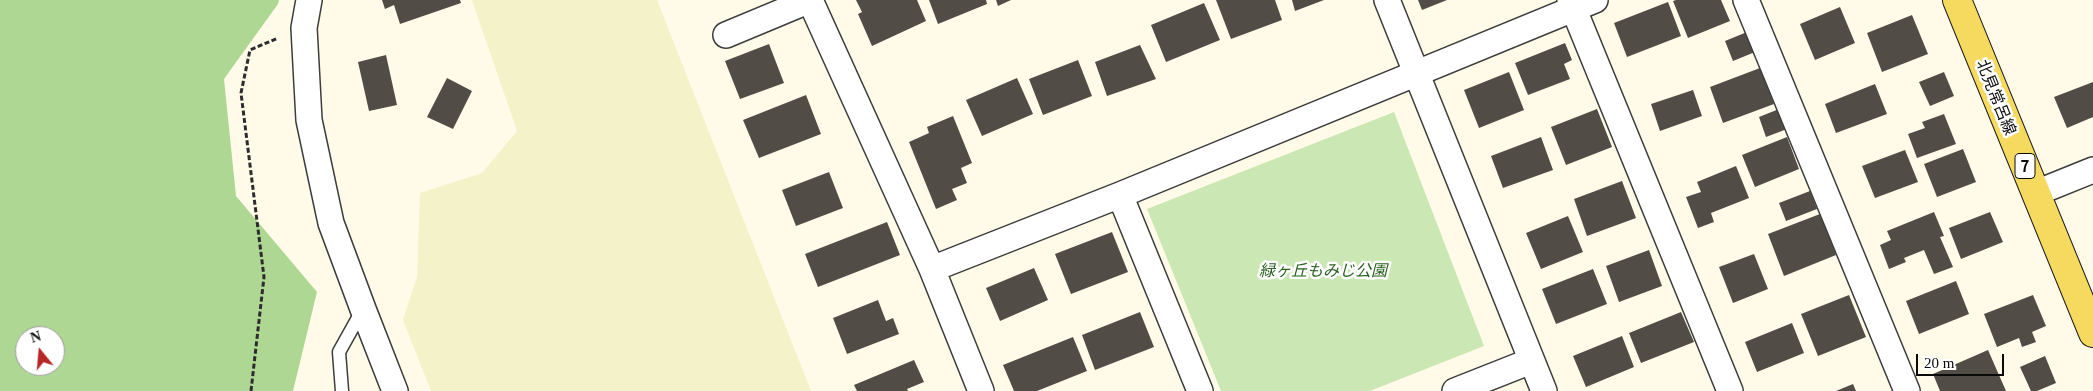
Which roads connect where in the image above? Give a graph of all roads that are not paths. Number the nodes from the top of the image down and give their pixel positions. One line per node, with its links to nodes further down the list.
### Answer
1 (308, 0): 13 (street)
2 (810, 0): 7 (street); 12 (street)
3 (1387, 0): 8 (street)
4 (1746, 0): 23 (street)
5 (1958, 0): 10 (main road, 北見常呂線 / 7)
6 (1579, 3): 8 (street); 22 (street)
7 (726, 35)
8 (1418, 74): 11 (street); 15 (street)
9 (2093, 170): 10 (street)
10 (2036, 193): 14 (main road, 北見常呂線 / 7)
11 (1120, 195): 12 (street); 19 (street)
12 (932, 269): 18 (street)
13 (362, 309): 16 (lane); 17 (street)
14 (2093, 333)
15 (1531, 361): 20 (street); 21 (street)
16 (342, 391)
17 (396, 391)
18 (982, 391)
19 (1200, 391)
20 (1455, 391)
21 (1544, 391)
22 (1730, 391)
23 (1907, 391)

